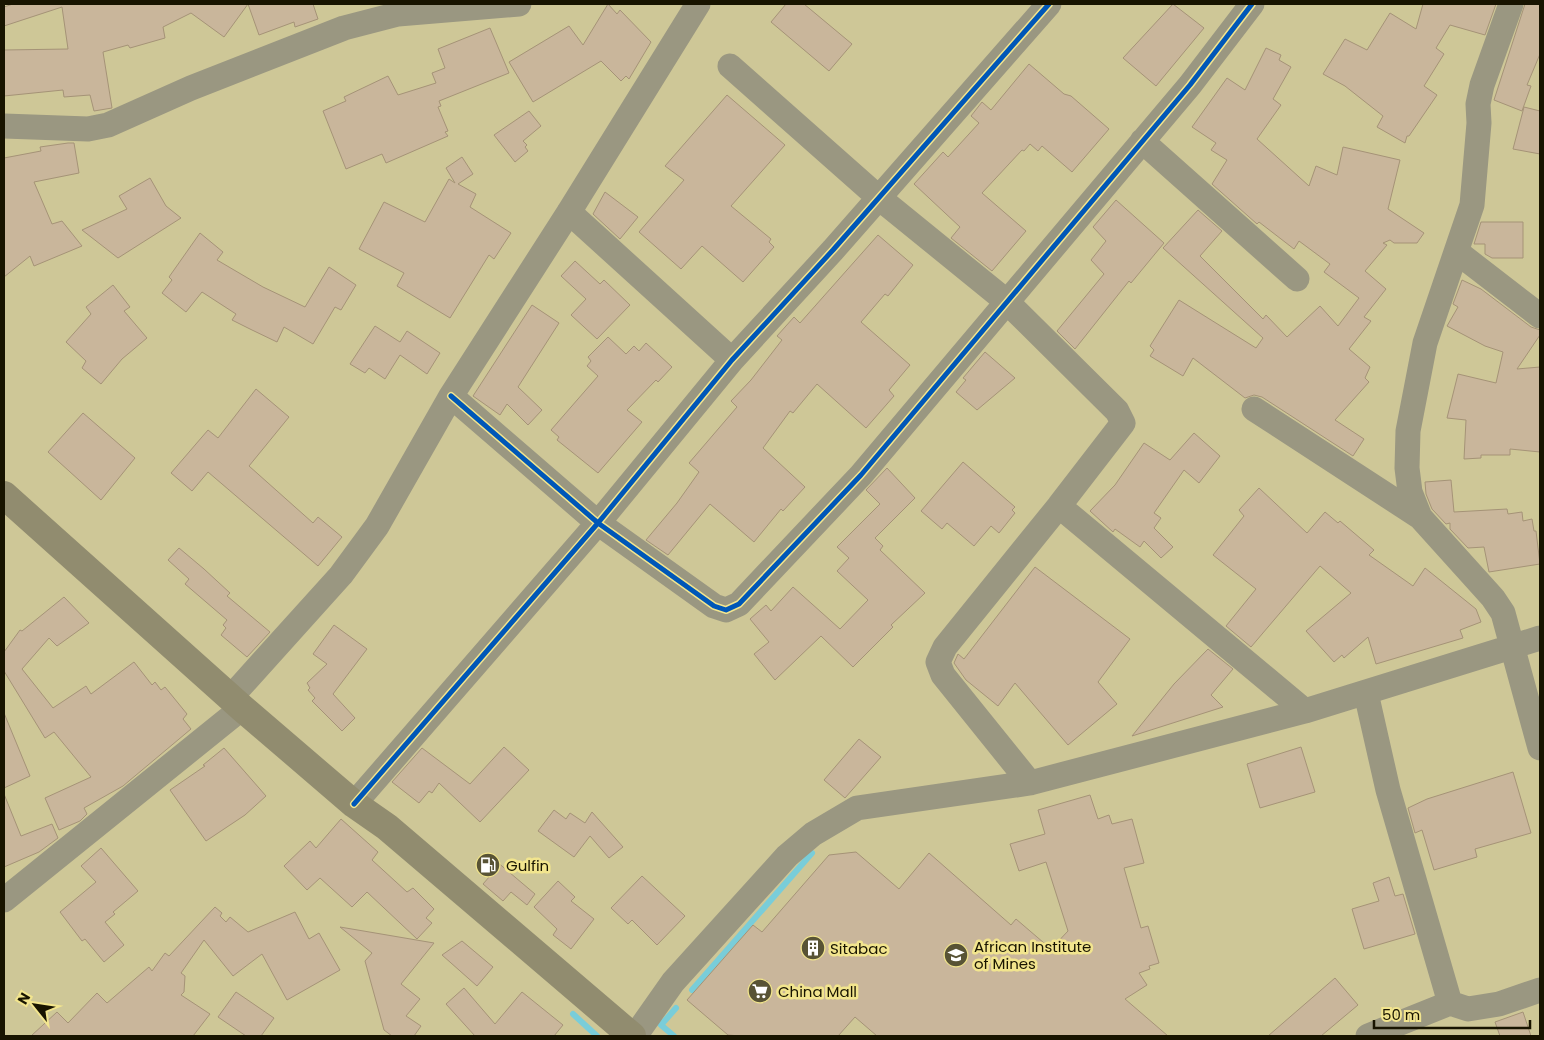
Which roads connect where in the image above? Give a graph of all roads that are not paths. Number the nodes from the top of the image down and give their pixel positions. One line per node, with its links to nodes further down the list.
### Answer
1 (519, 4): 7 (street)
2 (698, 4): 10 (street)
3 (1049, 4): 9 (street)
4 (1252, 4): 8 (street)
5 (1511, 4): 11 (street)
6 (730, 66): 9 (street)
7 (4, 126)
8 (1142, 141): 12 (street); 13 (street)
9 (878, 197): 13 (street); 15 (street)
10 (569, 212): 15 (street); 16 (street)
11 (1457, 252): 14 (street); 20 (street)
12 (1297, 279)
13 (1006, 301): 19 (street); 21 (street)
14 (1540, 316)
15 (732, 360): 21 (street)
16 (451, 396): 21 (street); 25 (street)
17 (1254, 409): 20 (street)
18 (4, 495): 25 (main road)
19 (1059, 506): 26 (street); 28 (street)
20 (1420, 517): 23 (street)
21 (598, 523): 29 (street)
22 (1540, 638): 23 (street)
23 (1511, 646): 24 (street); 27 (street)
24 (1366, 693): 26 (street); 32 (street)
25 (236, 702): 29 (main road); 30 (street)
26 (1305, 711): 28 (street)
27 (1540, 748)
28 (1030, 783): 33 (street)
29 (354, 804): 33 (main road)
30 (4, 900)
31 (1540, 990): 32 (street)
32 (1450, 1003): 34 (street)
33 (634, 1036)
34 (1368, 1036)

